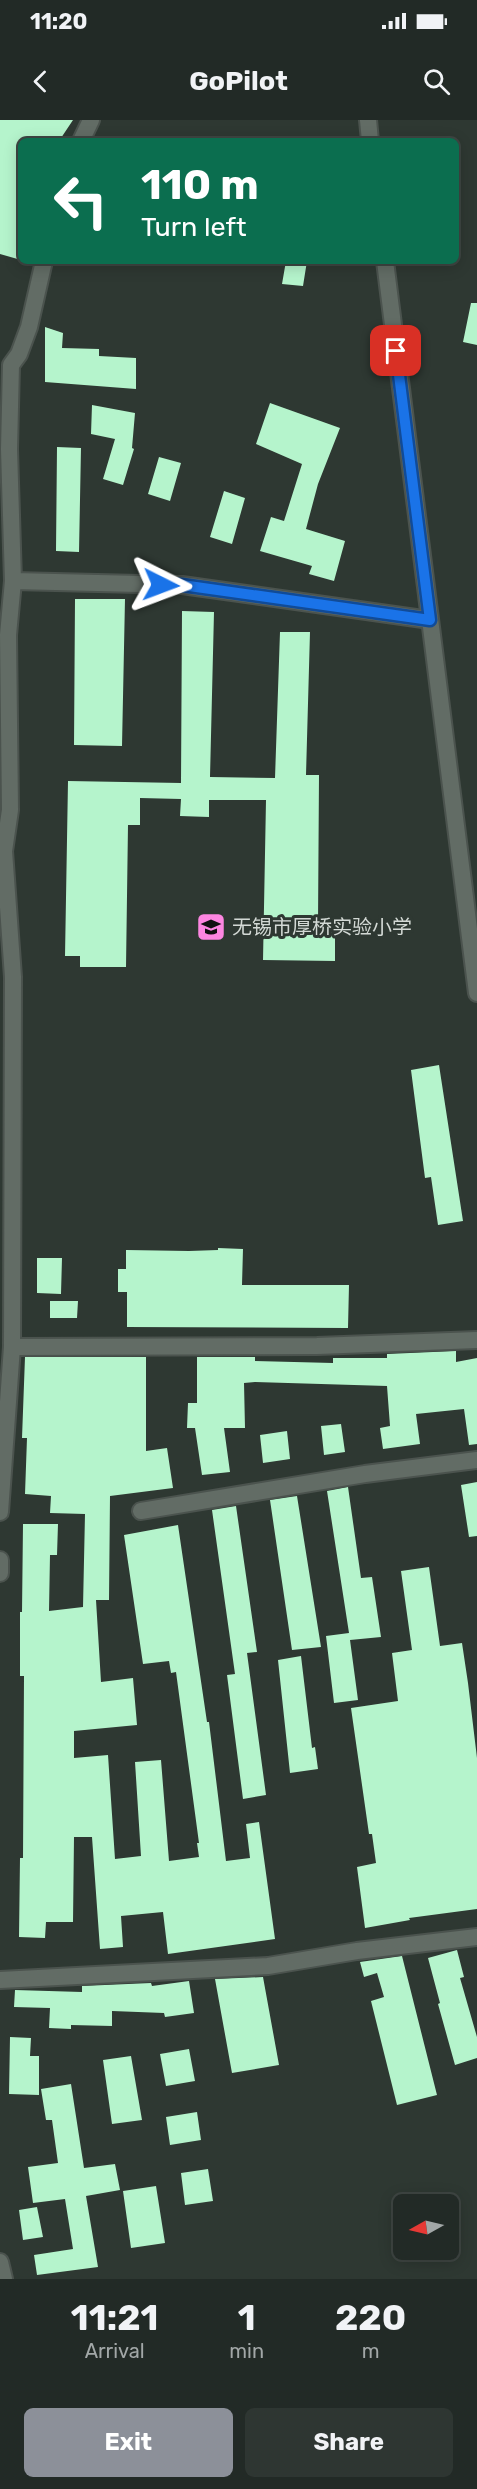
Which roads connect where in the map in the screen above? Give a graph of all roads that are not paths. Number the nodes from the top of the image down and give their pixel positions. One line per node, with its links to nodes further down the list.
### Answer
1 (91, 120): 3 (street)
2 (368, 120): 4 (street)
3 (82, 138)
4 (370, 138)
5 (43, 264): 7 (street)
6 (385, 264): 9 (street)
7 (5, 364): 8 (street)
8 (13, 581): 9 (street); 10 (street)
9 (430, 620): 11 (street)
10 (2, 851): 13 (street)
11 (477, 993)
12 (477, 1340): 13 (street)
13 (12, 1347): 16 (street)
14 (477, 1460): 15 (street)
15 (141, 1511)
16 (0, 1512)
17 (0, 1560): 18 (street)
18 (0, 1573)
19 (477, 1937): 20 (street)
20 (0, 1980)
21 (0, 2262): 22 (street)
22 (4, 2279)

